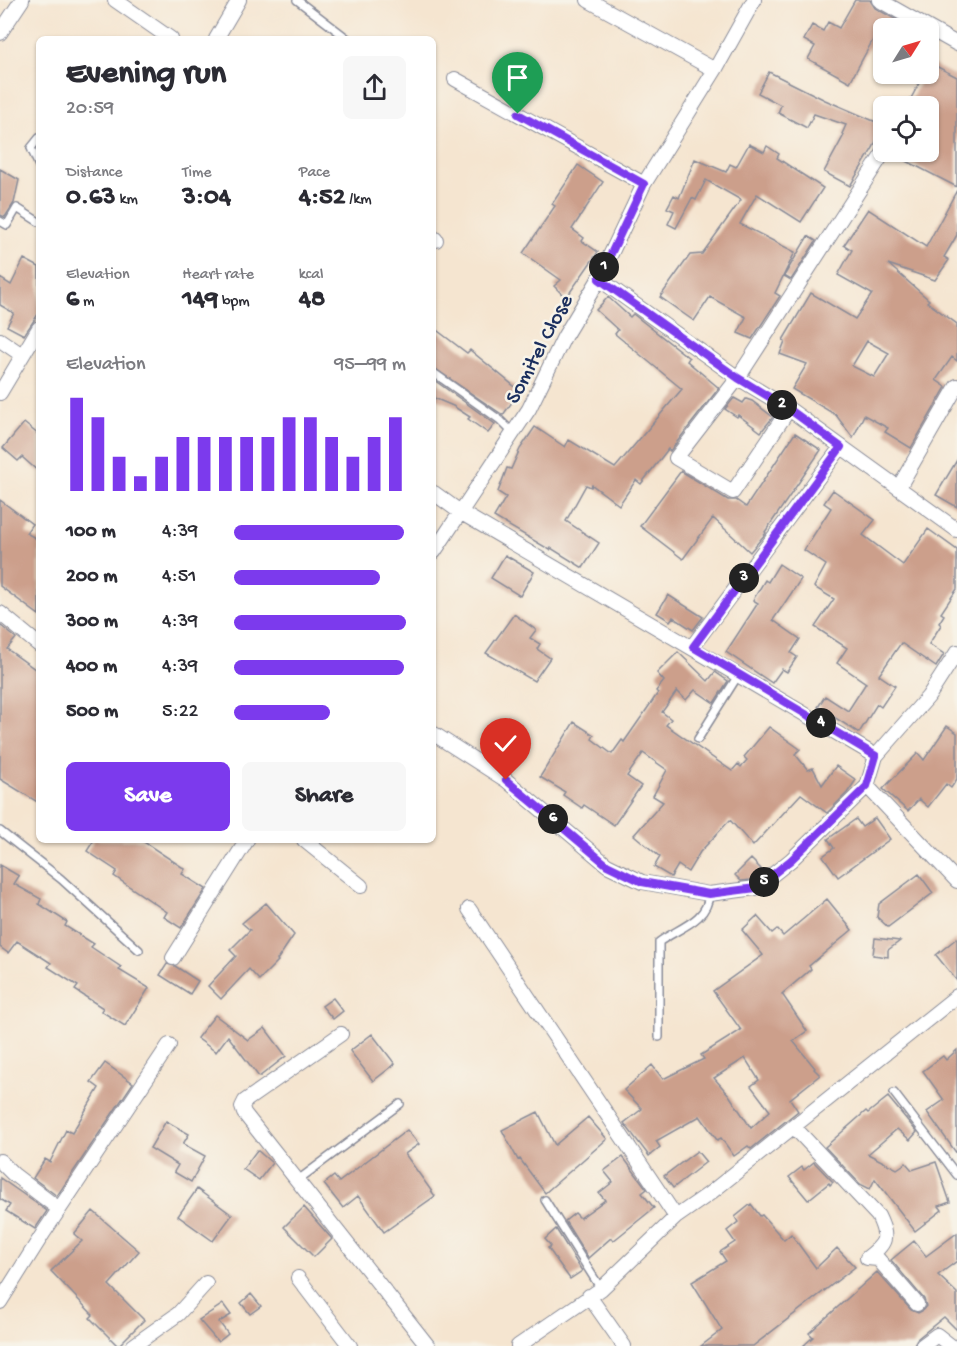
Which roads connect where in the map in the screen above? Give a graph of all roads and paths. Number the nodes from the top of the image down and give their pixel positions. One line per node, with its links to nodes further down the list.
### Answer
1 (22, 0): 8 (street)
2 (114, 0): 9 (street)
3 (239, 0): 10 (street)
4 (297, 0): 11 (lane)
5 (588, 0): 13 (street)
6 (754, 0): 13 (street, Somitel Close)
7 (879, 0): 12 (street)
8 (0, 33)
9 (167, 36)
10 (218, 36)
11 (344, 36)
12 (957, 44)
13 (714, 70): 18 (street, Somitel Close)
14 (455, 79): 18 (street)
15 (36, 142): 16 (lane)
16 (36, 159)
17 (878, 162): 26 (street)
18 (644, 184): 21 (street, Somitel Close)
19 (0, 220): 20 (lane)
20 (36, 220)
21 (599, 279): 26 (street); 30 (street, Somitel Close)
22 (36, 336): 24 (street)
23 (0, 340): 24 (street)
24 (30, 351): 28 (street)
25 (436, 374): 30 (lane)
26 (738, 378): 29 (street); 29 (street)
27 (957, 386): 32 (street)
28 (0, 393)
29 (789, 409): 31 (street)
30 (514, 433): 34 (street, Somitel Close)
31 (841, 447): 32 (street); 39 (street)
32 (899, 487): 35 (street)
33 (436, 494): 34 (street)
34 (460, 512): 36 (street, Somitel Close); 39 (street)
35 (957, 530)
36 (436, 549)
37 (0, 613): 38 (street)
38 (36, 643)
39 (693, 647): 41 (street)
40 (957, 652): 44 (street)
41 (739, 674): 43 (lane); 44 (street)
42 (436, 735): 51 (street)
43 (698, 739)
44 (876, 756): 45 (street)
45 (867, 786): 49 (street); 51 (street)
46 (0, 831): 53 (lane)
47 (245, 843): 54 (street)
48 (308, 843): 50 (street)
49 (957, 881)
50 (361, 886)
51 (709, 894): 57 (lane)
52 (469, 909): 67 (street)
53 (140, 950)
54 (173, 958)
55 (957, 996): 61 (street)
56 (341, 1034): 64 (street)
57 (659, 1037)
58 (169, 1045): 66 (street)
59 (894, 1094): 63 (lane)
60 (400, 1104): 64 (lane)
61 (794, 1126): 67 (street); 72 (street)
62 (0, 1161): 66 (street)
63 (957, 1175)
64 (298, 1180): 75 (street)
65 (545, 1200): 70 (lane)
66 (59, 1209): 71 (street)
67 (676, 1217): 70 (street)
68 (298, 1278): 74 (street)
69 (206, 1283): 73 (street)
70 (595, 1293): 76 (street); 77 (street)
71 (0, 1302)
72 (917, 1304)
73 (133, 1346)
74 (350, 1346)
75 (428, 1346)
76 (518, 1346)
77 (624, 1346)
78 (922, 1346): 79 (street)
79 (951, 1346)

